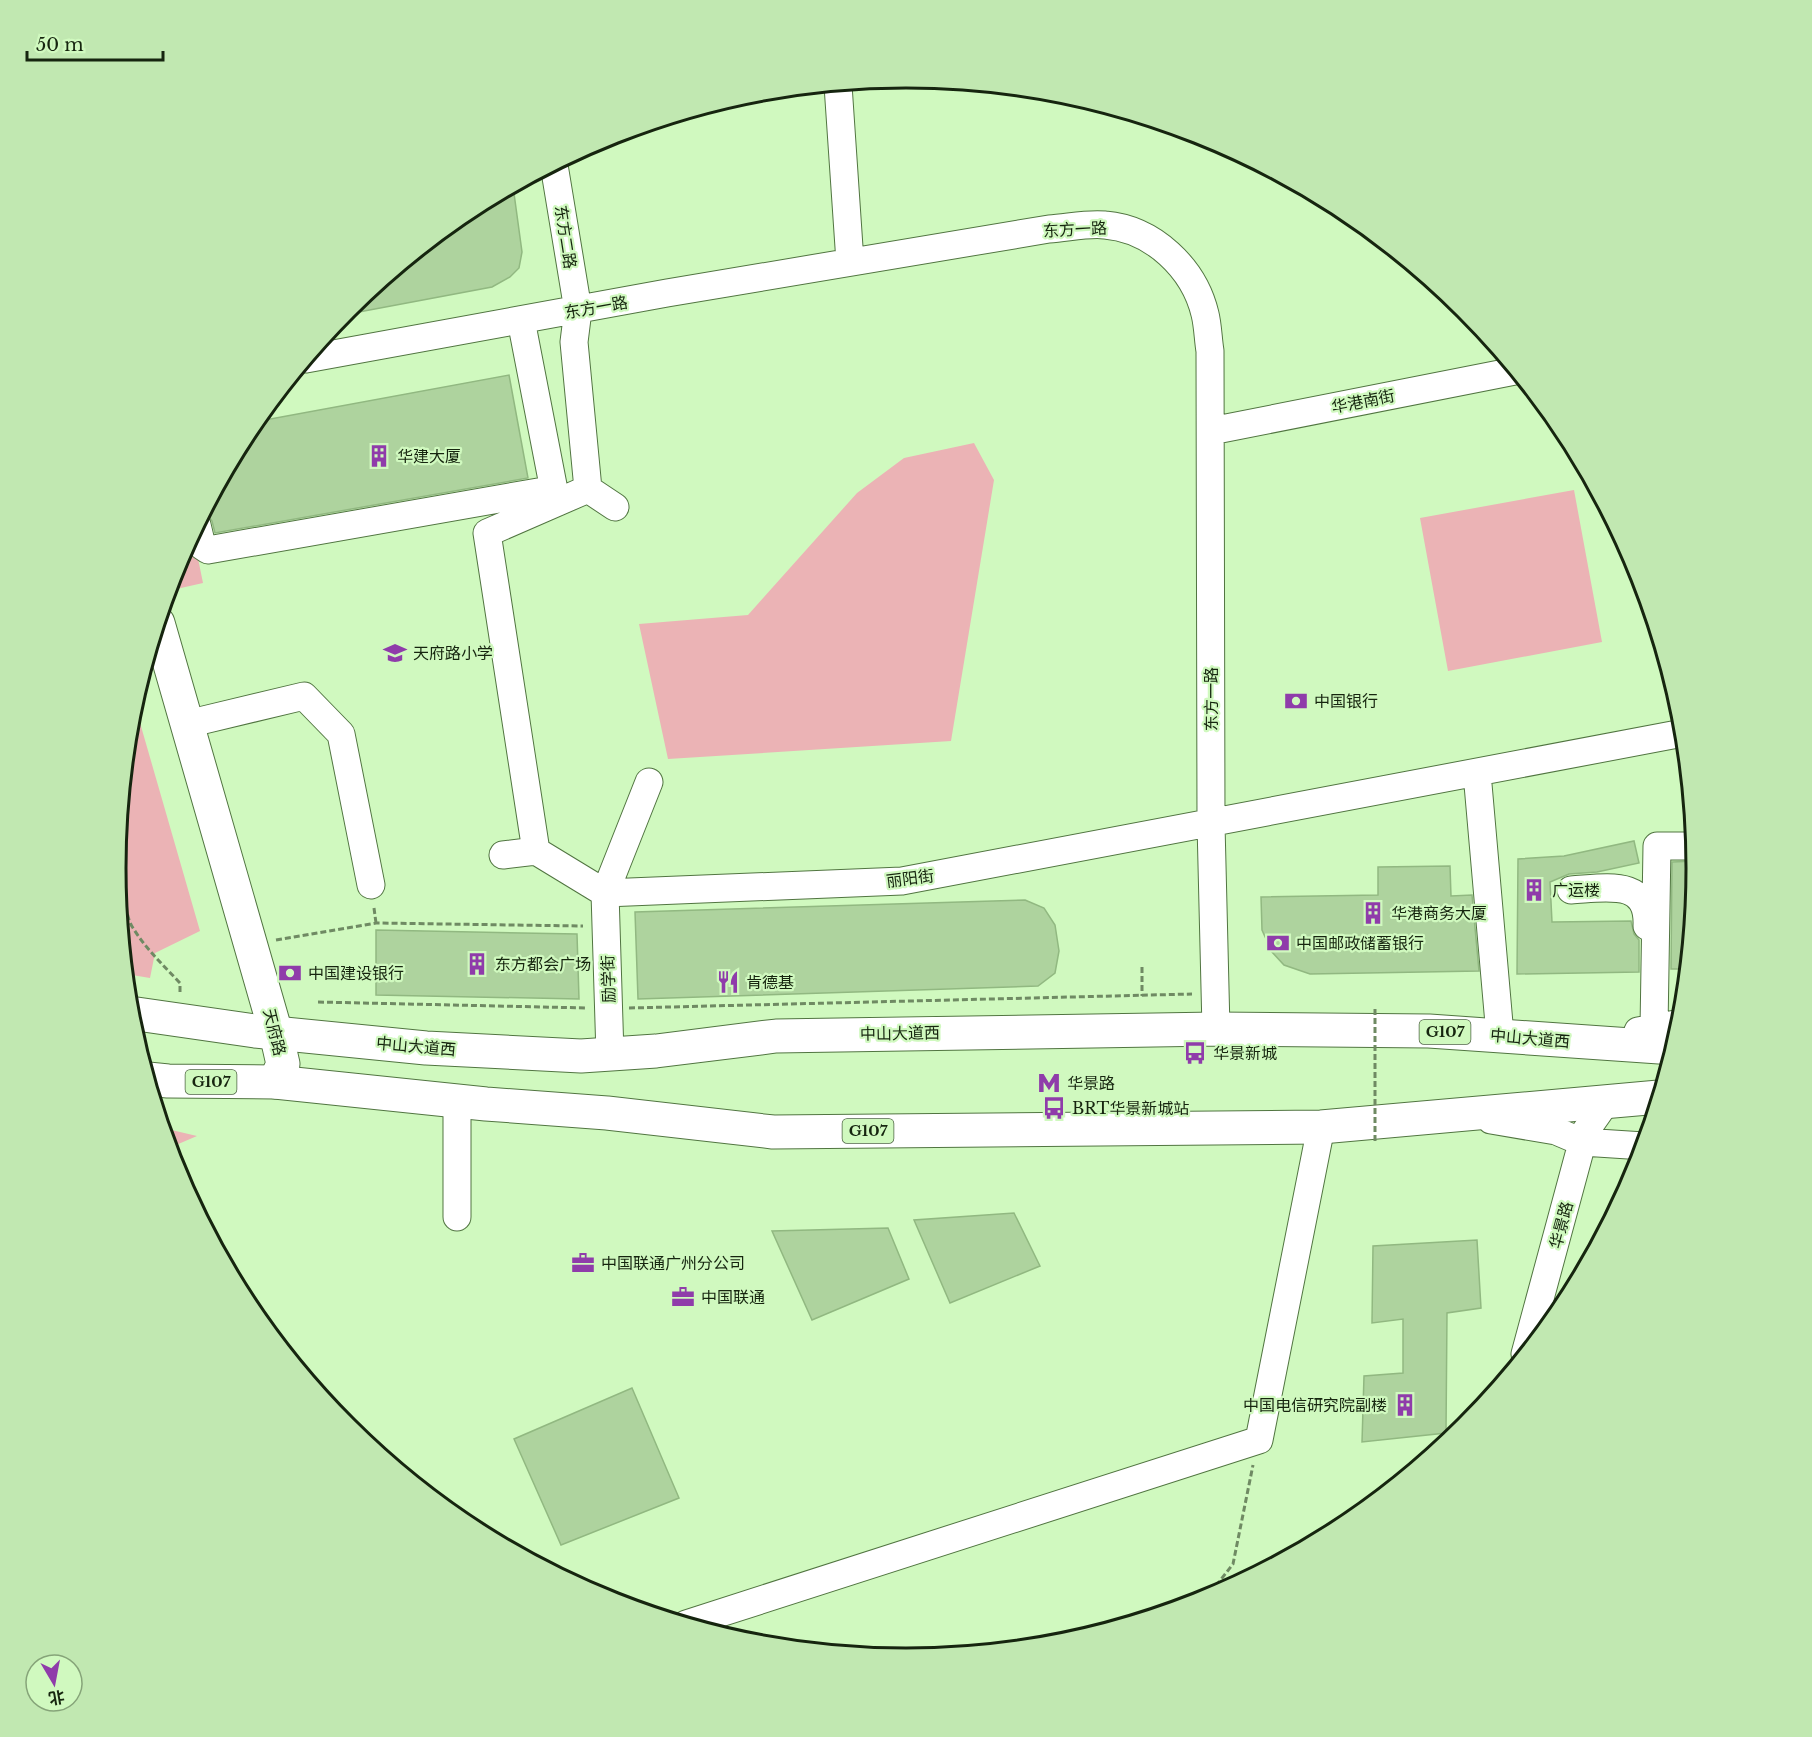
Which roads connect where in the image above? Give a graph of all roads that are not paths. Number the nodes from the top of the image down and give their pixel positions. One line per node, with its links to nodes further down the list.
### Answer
1 (838, 92): 3 (street)
2 (555, 172): 4 (street, 东方二路)
3 (850, 262): 4 (street, 东方一路); 8 (street, 东方一路)
4 (578, 310): 5 (street, 东方一路); 9 (street, 东方二路)
5 (521, 320): 6 (street, 东方一路); 11 (street)
6 (318, 357)
7 (1507, 373): 8 (street, 华港南街)
8 (1211, 431): 18 (street, 东方一路)
9 (588, 489): 10 (street); 20 (street)
10 (615, 507)
11 (200, 537)
12 (162, 636): 14 (main road, 天府路)
13 (152, 670): 27 (main road, 天府路)
14 (187, 724): 22 (street); 27 (main road, 天府路)
15 (1674, 735): 16 (street, 丽阳街)
16 (1477, 773): 18 (street, 丽阳街); 28 (street)
17 (649, 782): 24 (street)
18 (1211, 824): 24 (street, 丽阳街); 26 (street, 东方一路)
19 (1685, 846): 29 (street)
20 (536, 851): 21 (street); 24 (street)
21 (503, 855)
22 (371, 885)
23 (1571, 890): 29 (street)
24 (605, 908): 30 (street, 励学街)
25 (140, 1014): 27 (main road, 中山大道西 / G107)
26 (1216, 1029): 28 (main road, 中山大道西 / G107); 30 (main road, 中山大道西 / G107)
27 (266, 1032): 30 (main road, 中山大道西 / G107); 32 (main road, 天府路)
28 (1500, 1035): 29 (main road, 中山大道西 / G107)
29 (1658, 1035)
30 (610, 1054)
31 (156, 1080): 32 (main road, G107)
32 (275, 1082): 34 (main road, G107)
33 (1651, 1098): 35 (main road, G107)
34 (456, 1101): 39 (main road, G107); 42 (street)
35 (1606, 1102): 36 (main road); 37 (main road); 38 (main road, G107); 40 (street, 华景路)
36 (1650, 1102)
37 (1648, 1107)
38 (1464, 1115): 39 (main road, G107); 40 (street)
39 (1321, 1127): 44 (street)
40 (1582, 1142): 41 (street); 43 (street, 华景路)
41 (1635, 1145)
42 (457, 1217)
43 (1530, 1337)
44 (698, 1620)

